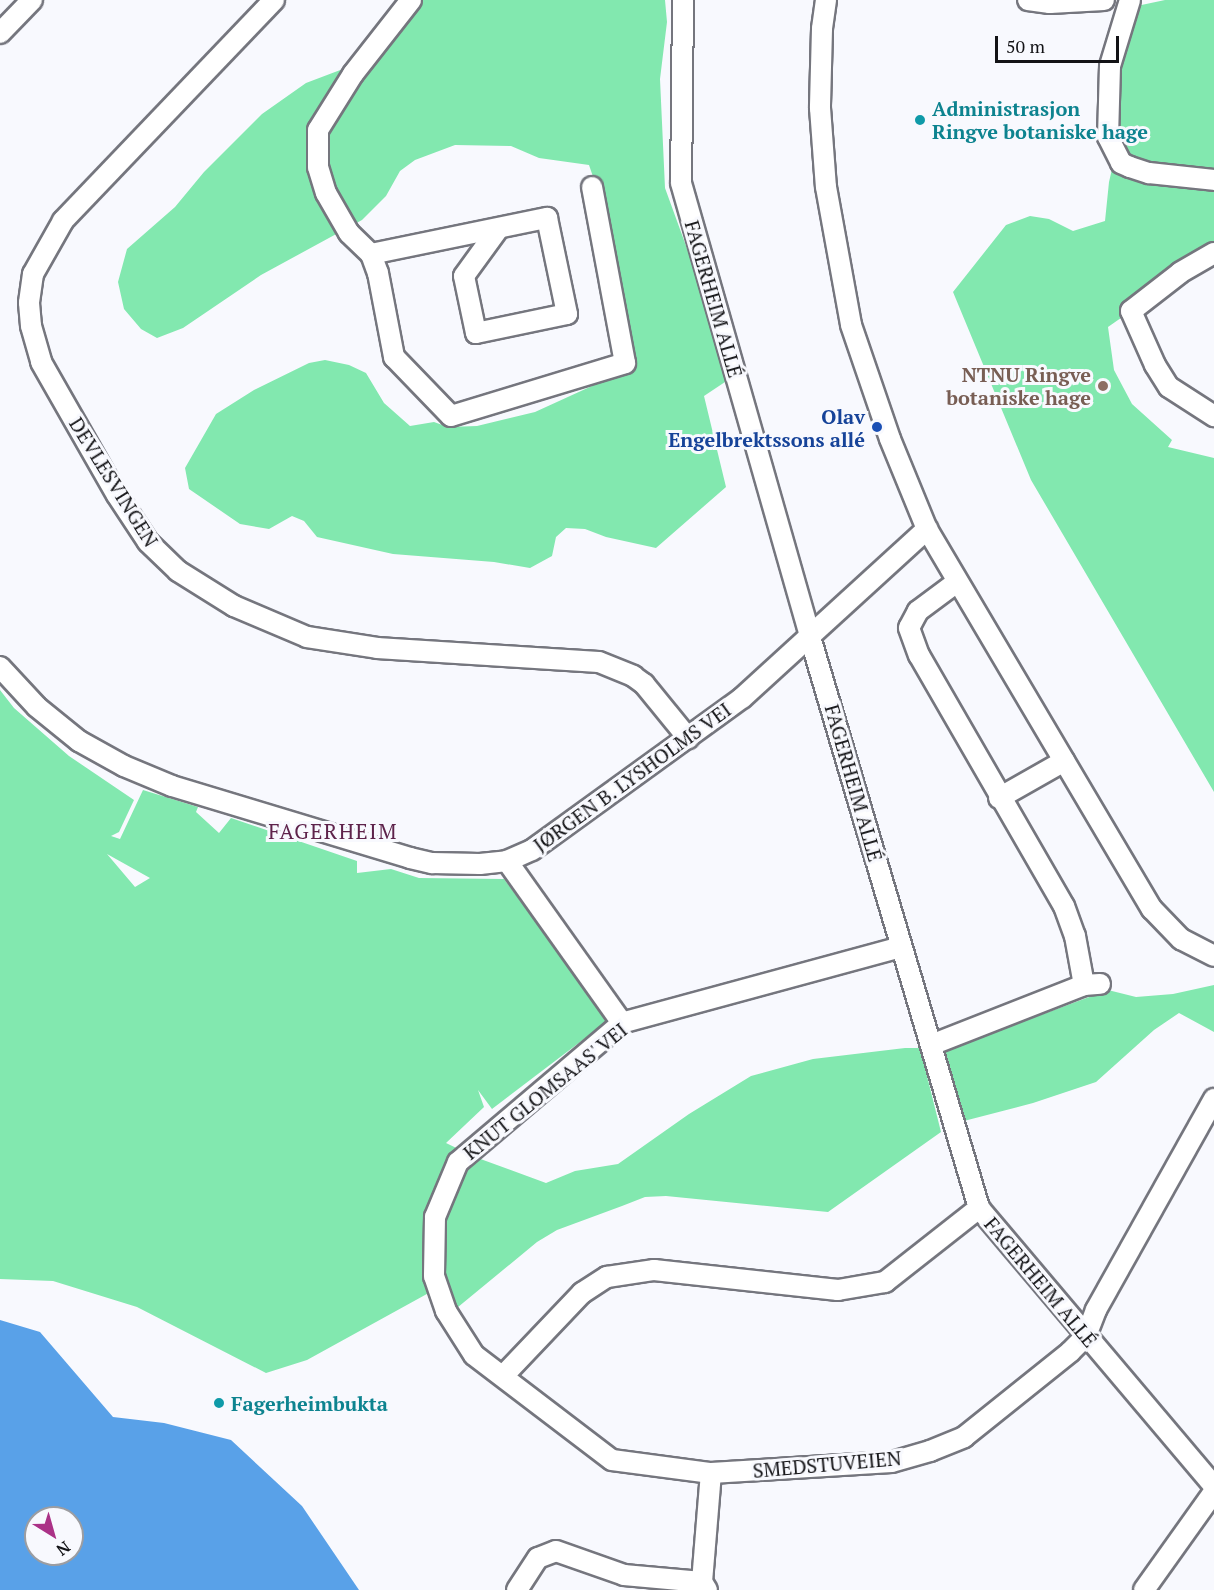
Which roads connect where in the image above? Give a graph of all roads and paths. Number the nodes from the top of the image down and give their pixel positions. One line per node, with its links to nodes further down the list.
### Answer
1 (32, 0): 11 (street)
2 (274, 0): 22 (street, DEVLESVINGEN)
3 (411, 0): 16 (street)
4 (683, 0): 20 (street, FAGERHEIM ALLÉ)
5 (826, 0): 10 (street)
6 (837, 0): 10 (street)
7 (1029, 0): 8 (street)
8 (1104, 0)
9 (1130, 0): 12 (street)
10 (822, 29): 18 (street)
11 (0, 33)
12 (1214, 180)
13 (592, 187): 16 (street)
14 (498, 229): 14 (street); 16 (street)
15 (1214, 253): 17 (street)
16 (371, 254)
17 (1214, 416)
18 (927, 529): 19 (street); 20 (street, JØRGEN B. LYSHOLMS VEI)
19 (957, 582): 23 (street); 24 (street)
20 (810, 637): 22 (street, JØRGEN B. LYSHOLMS VEI); 26 (street, FAGERHEIM ALLÉ)
21 (0, 667): 25 (street, JØRGEN B. LYSHOLMS VEI)
22 (688, 738): 25 (street, JØRGEN B. LYSHOLMS VEI)
23 (1064, 761): 24 (street); 27 (street)
24 (999, 798): 29 (street)
25 (507, 861): 28 (street)
26 (901, 946): 28 (street, KNUT GLOMSAAS' VEI); 29 (street, FAGERHEIM ALLÉ)
27 (1214, 956)
28 (622, 1023): 33 (street, KNUT GLOMSAAS' VEI)
29 (931, 1045): 31 (street, FAGERHEIM ALLÉ)
30 (1214, 1099): 32 (street, SMEDSTUVEIEN)
31 (979, 1208): 32 (street, FAGERHEIM ALLÉ); 33 (street)
32 (1086, 1336): 34 (street, SMEDSTUVEIEN); 35 (street, FAGERHEIM ALLÉ)
33 (503, 1376): 34 (street, SMEDSTUVEIEN)
34 (711, 1473): 37 (street)
35 (1214, 1486)
36 (1214, 1492): 39 (street)
37 (704, 1586): 38 (street)
38 (517, 1590)
39 (1144, 1590)

